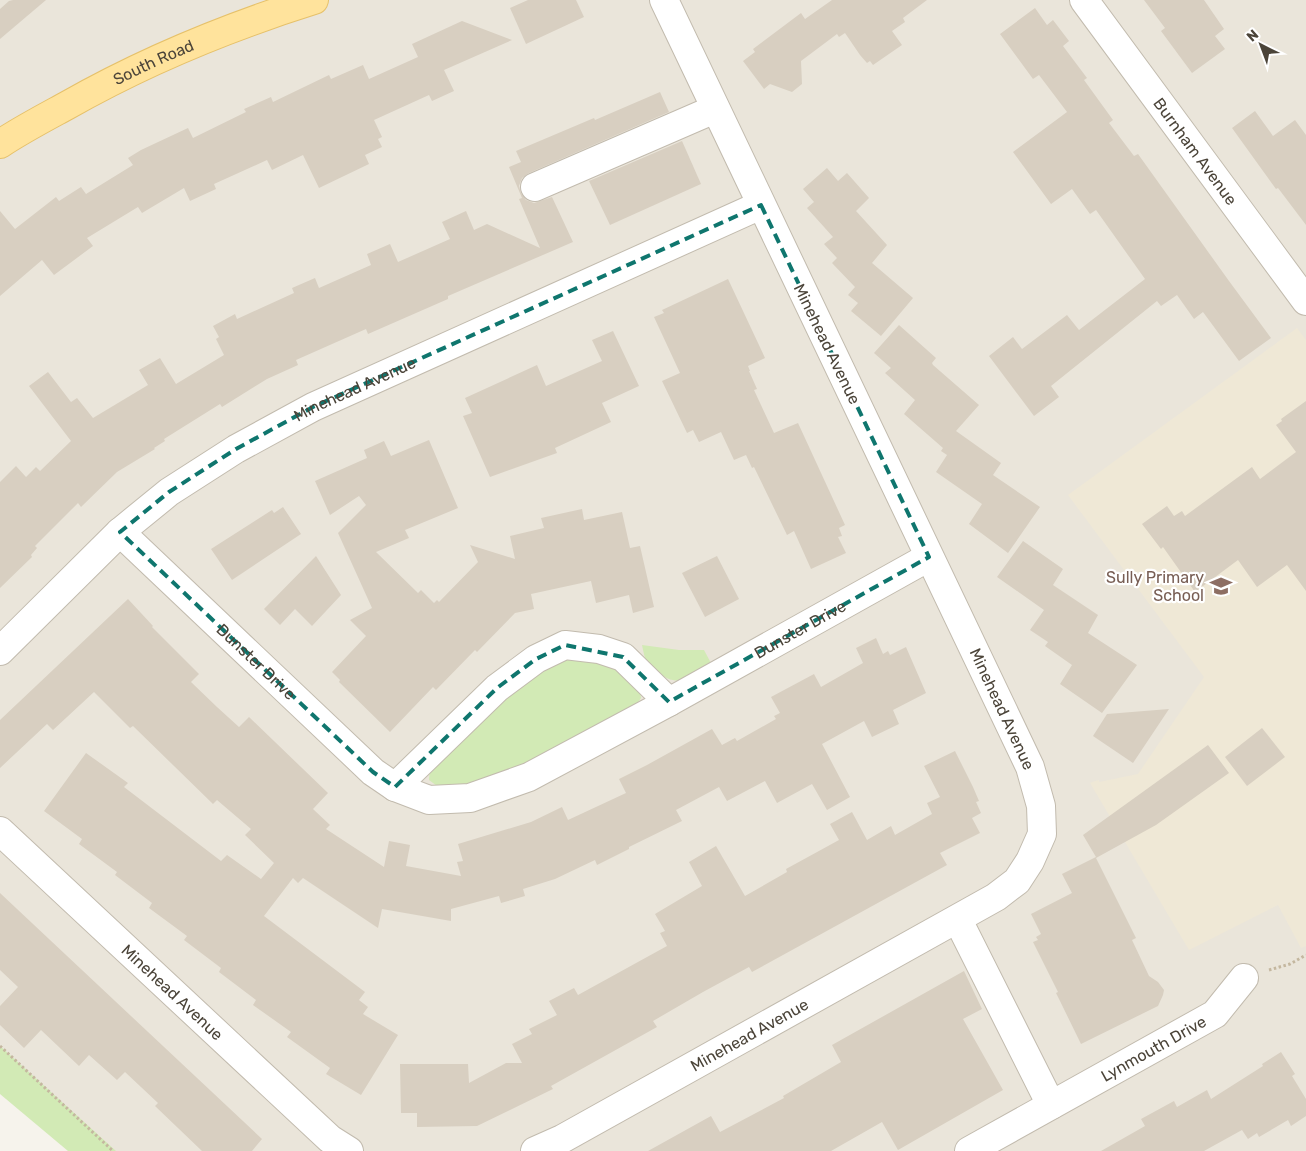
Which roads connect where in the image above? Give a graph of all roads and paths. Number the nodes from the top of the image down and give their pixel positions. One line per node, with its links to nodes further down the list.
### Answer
1 (314, 0): 5 (main road, South Road)
2 (664, 0): 4 (street, Minehead Avenue)
3 (1084, 0): 8 (street, Burnham Avenue)
4 (715, 109): 6 (street); 7 (street, Minehead Avenue)
5 (0, 144)
6 (535, 187)
7 (760, 205): 9 (street, Minehead Avenue); 10 (street, Minehead Avenue)
8 (1306, 301)
9 (120, 532): 11 (street, Minehead Avenue); 13 (street, Dunster Drive)
10 (929, 557): 12 (street, Dunster Drive); 15 (street, Minehead Avenue)
11 (0, 651)
12 (669, 702): 13 (street, Dunster Drive); 13 (street)
13 (395, 787)
14 (0, 831): 22 (street, Minehead Avenue)
15 (958, 920): 19 (street); 20 (street, Minehead Avenue)
16 (1306, 955): 17 (path)
17 (1244, 978): 19 (street, Lynmouth Drive)
18 (0, 1046): 21 (path)
19 (1051, 1105): 24 (street, Lynmouth Drive)
20 (565, 1145): 23 (street, Minehead Avenue)
21 (113, 1151)
22 (348, 1151)
23 (535, 1151)
24 (969, 1151)

